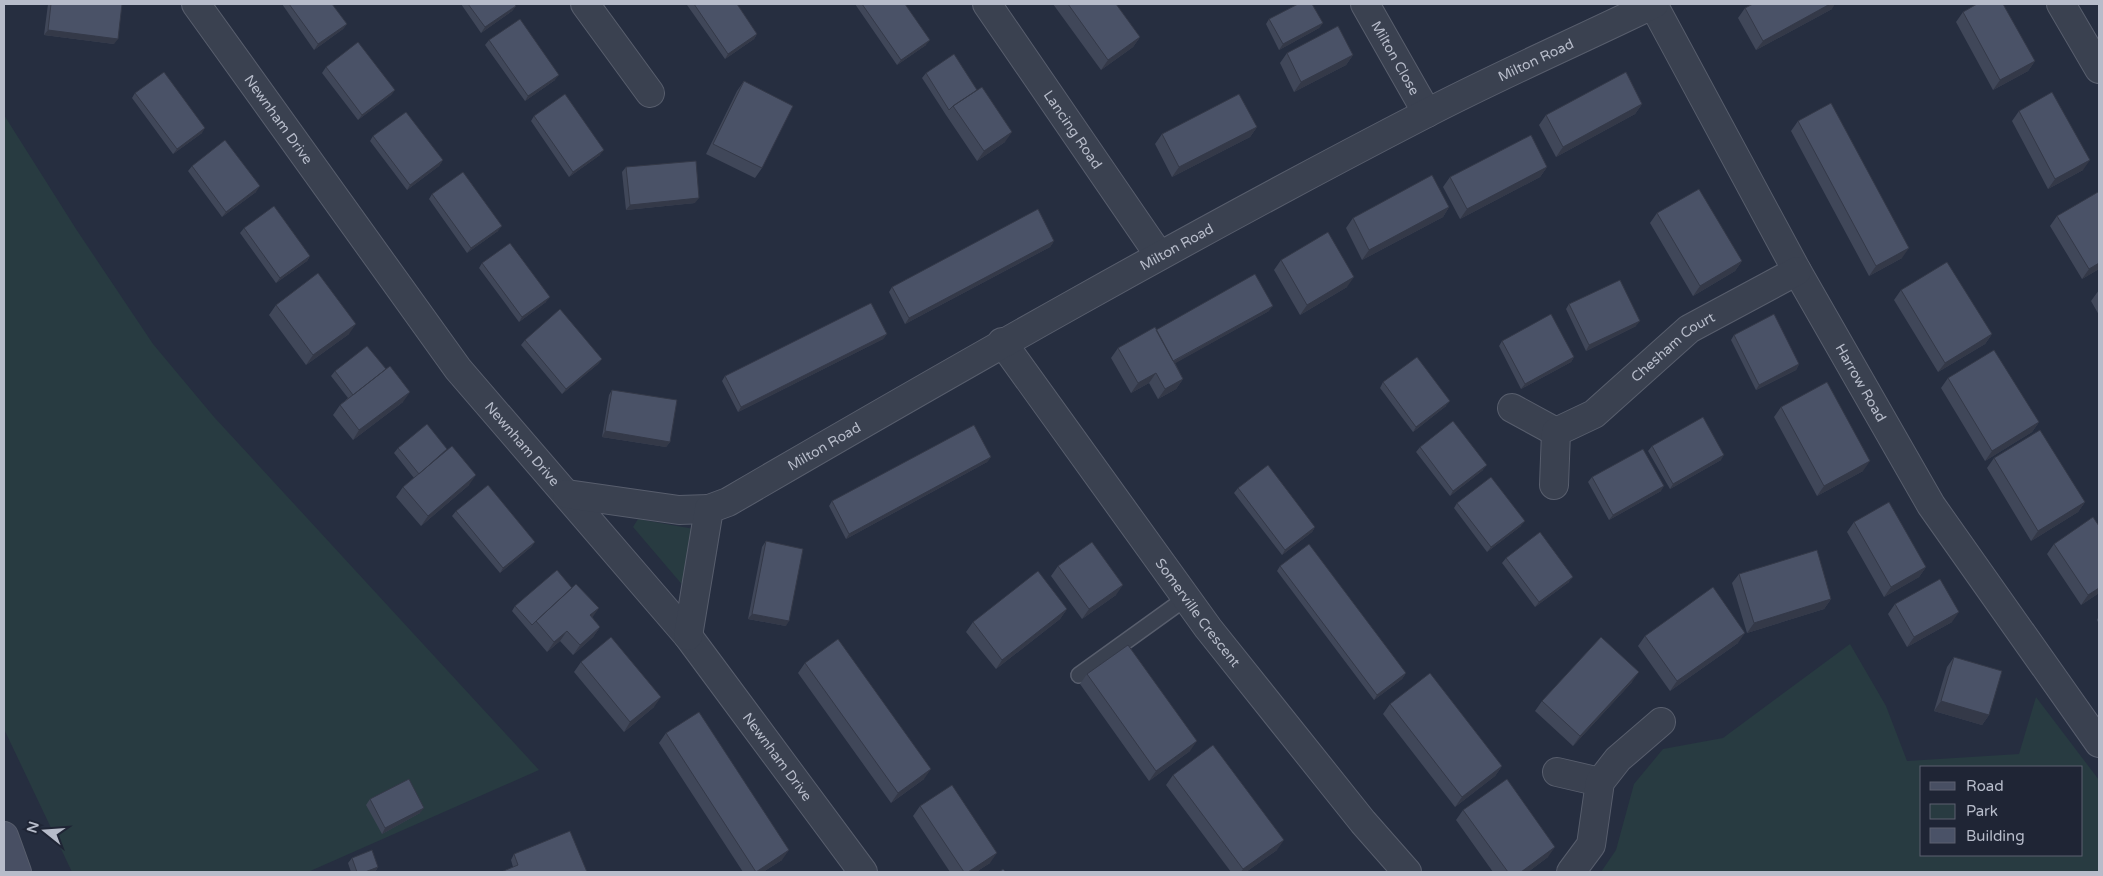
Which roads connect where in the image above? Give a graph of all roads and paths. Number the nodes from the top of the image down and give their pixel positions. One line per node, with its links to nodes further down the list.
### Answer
1 (196, 4): 16 (street, Newnham Drive)
2 (585, 4): 8 (street)
3 (987, 4): 10 (street, Lancing Road)
4 (1365, 4): 9 (street, Milton Close)
5 (1654, 4): 9 (street, Milton Road); 11 (street, Harrow Road)
6 (2061, 4): 7 (street)
7 (2099, 69)
8 (650, 93)
9 (1427, 113): 10 (street, Milton Road)
10 (1159, 255): 12 (street, Milton Road)
11 (1796, 271): 14 (street, Chesham Court); 22 (street, Harrow Road)
12 (1002, 342): 17 (street, Milton Road); 18 (street, Somerville Crescent)
13 (1512, 408): 14 (street)
14 (1556, 432): 15 (street)
15 (1554, 485)
16 (567, 494): 17 (street, Milton Road); 19 (street, Newnham Drive)
17 (709, 509): 19 (street)
18 (1186, 598): 20 (lane); 28 (street, Somerville Crescent)
19 (688, 636): 27 (street, Newnham Drive)
20 (1078, 674)
21 (1660, 722): 24 (street)
22 (2099, 743)
23 (1557, 772): 24 (street)
24 (1600, 782): 29 (street)
25 (4, 836): 26 (street)
26 (17, 872)
27 (864, 872)
28 (1406, 872)
29 (1571, 872)

